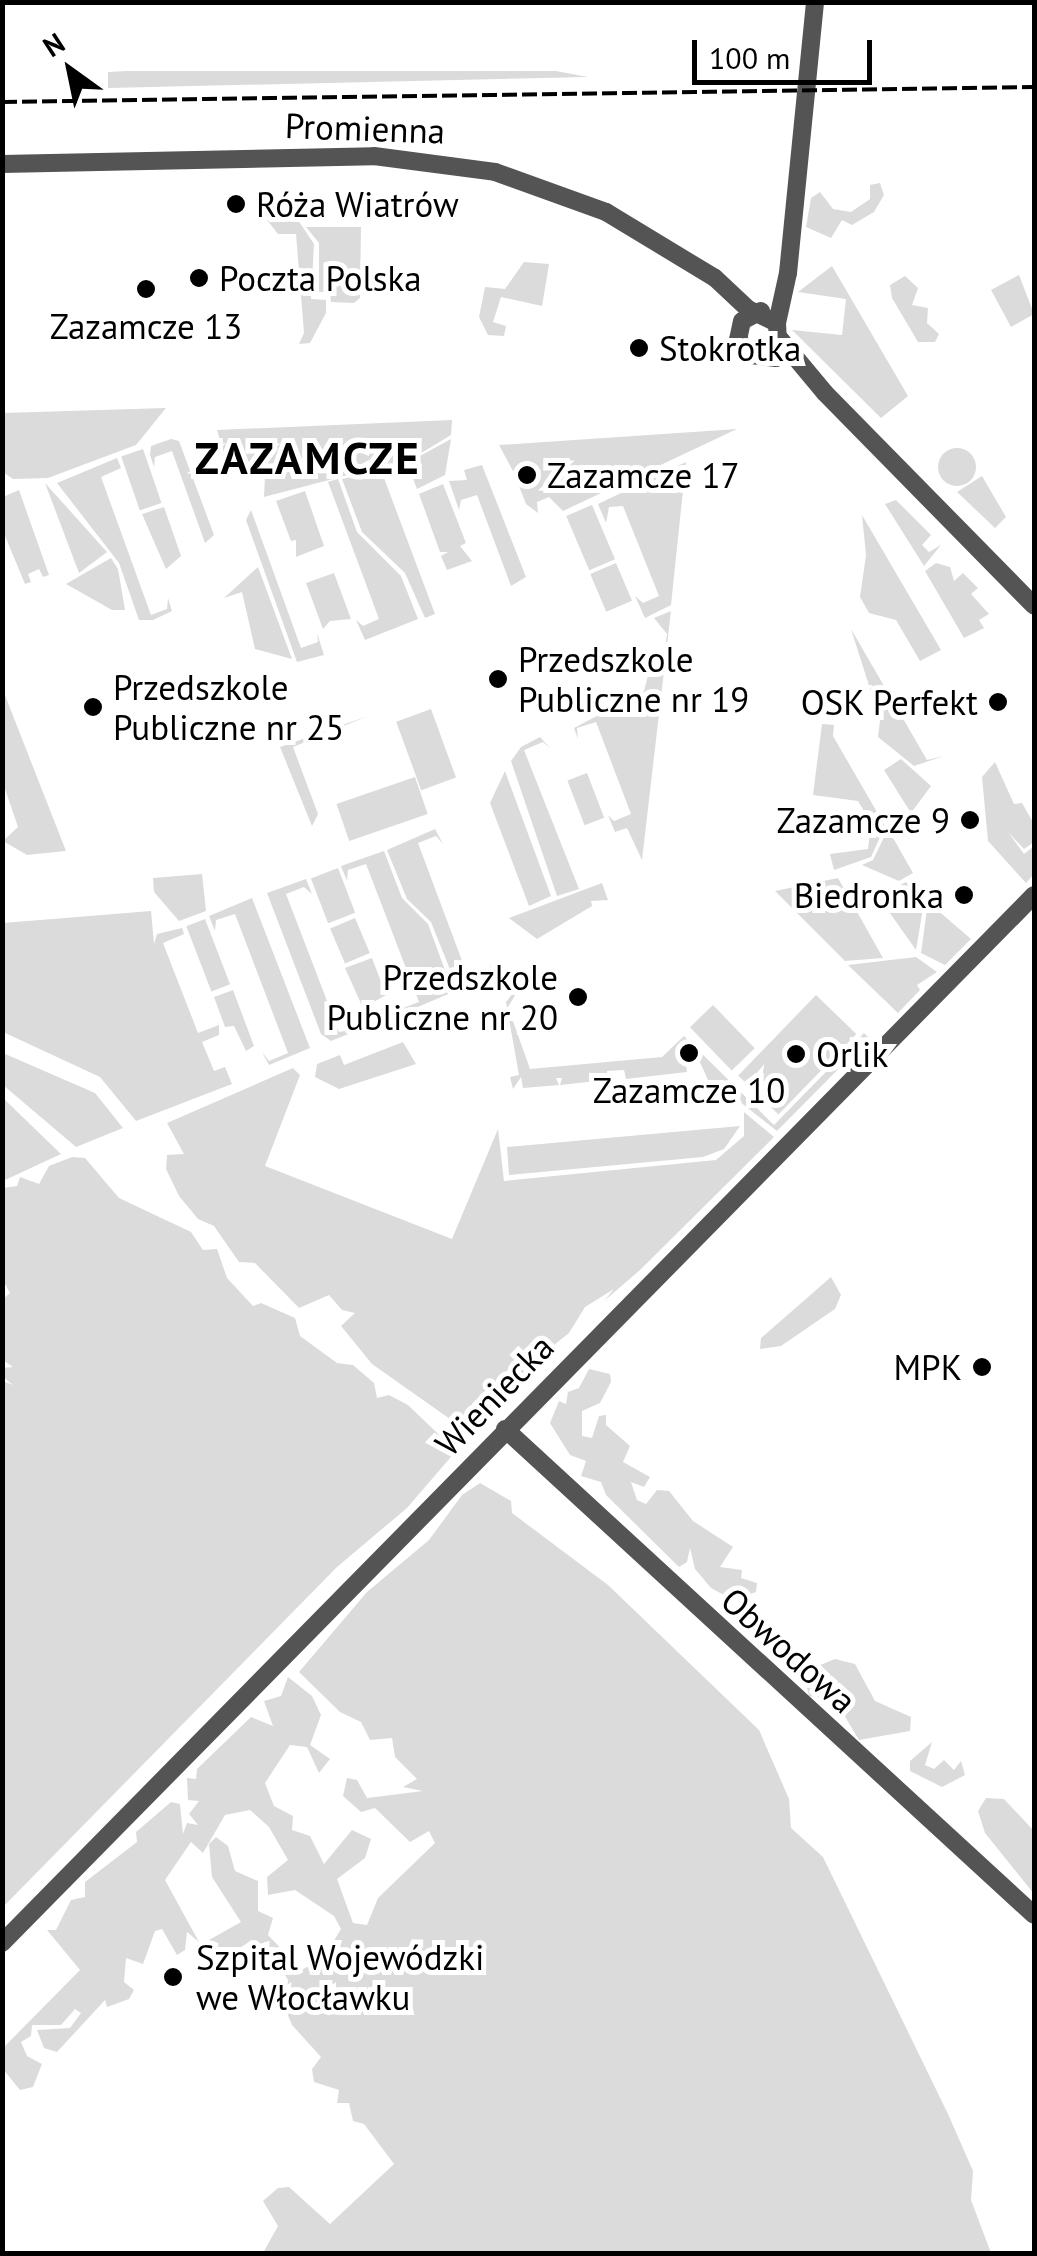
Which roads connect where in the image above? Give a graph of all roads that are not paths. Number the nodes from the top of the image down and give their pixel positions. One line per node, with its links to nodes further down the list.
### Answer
1 (815, 2): 3 (street)
2 (2, 164): 4 (street, Promienna)
3 (787, 258): 5 (street); 7 (street)
4 (699, 272): 5 (street, Promienna); 6 (street, Promienna)
5 (758, 313): 6 (street); 7 (street)
6 (739, 327): 8 (street)
7 (778, 331): 8 (street); 9 (street)
8 (766, 355): 9 (street)
9 (825, 394): 10 (street)
10 (1034, 606)
11 (1034, 895): 12 (street, Wieniecka)
12 (506, 1429): 13 (street, Obwodowa); 14 (street, Wieniecka)
13 (1034, 1914)
14 (2, 1942)

